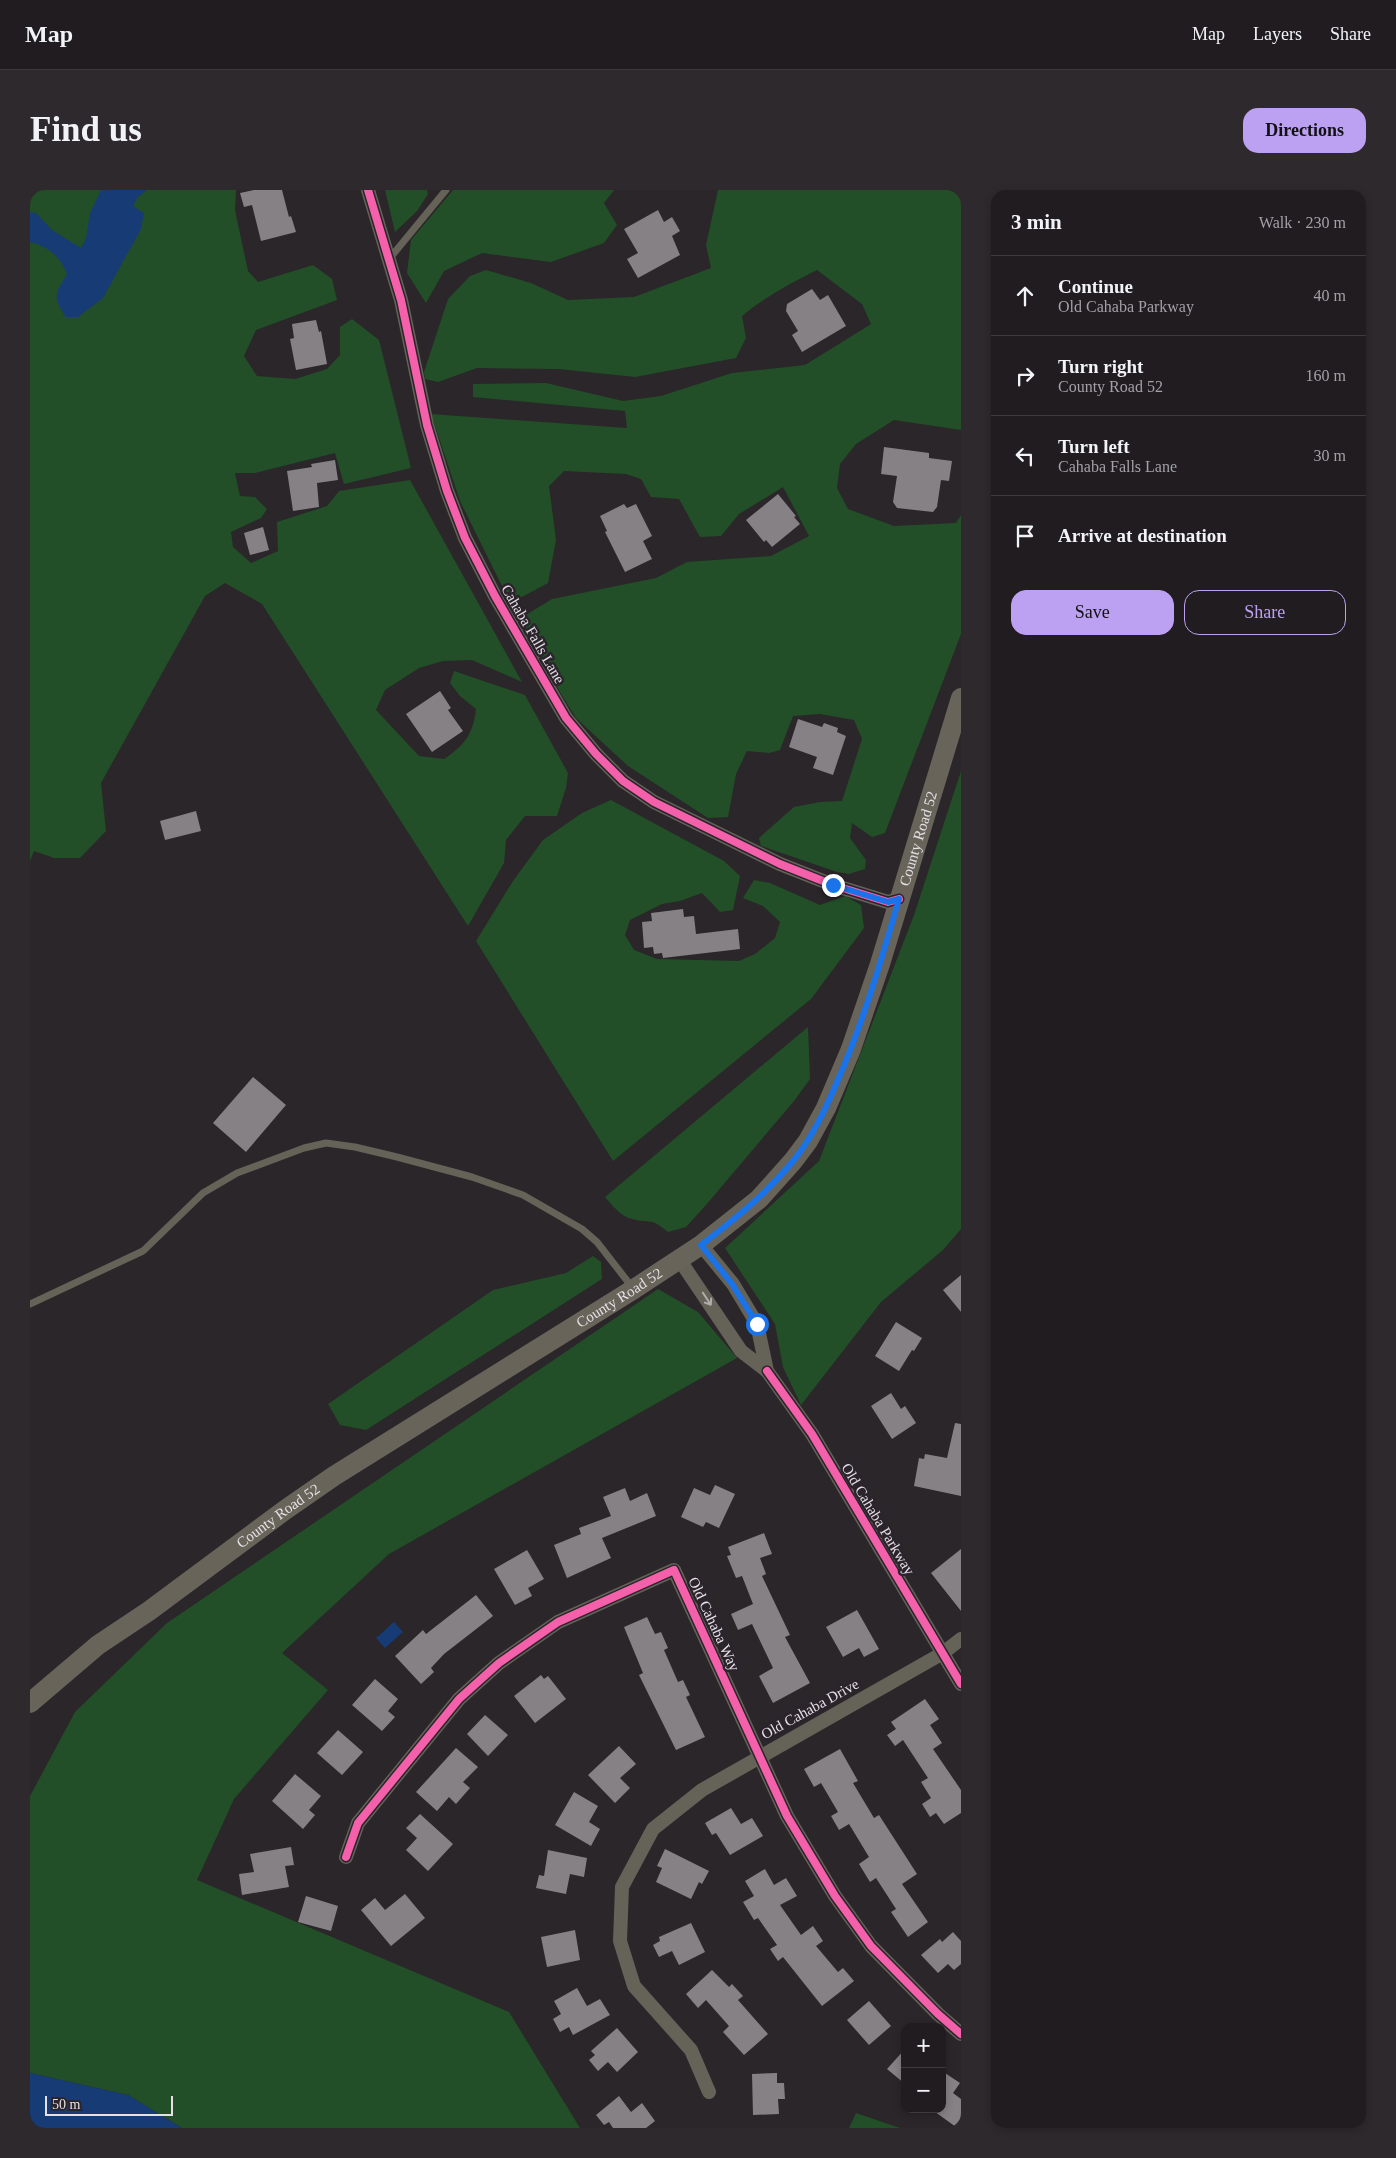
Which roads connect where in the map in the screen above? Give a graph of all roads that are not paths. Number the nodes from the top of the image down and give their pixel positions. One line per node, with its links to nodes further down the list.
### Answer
1 (368, 190): 3 (street, Cahaba Falls Lane)
2 (446, 190): 3 (lane)
3 (390, 258): 5 (street, Cahaba Falls Lane)
4 (961, 698): 5 (main road, County Road 52)
5 (899, 899): 6 (main road, County Road 52)
6 (701, 1245): 7 (main road, County Road 52); 10 (street, Old Cahaba Parkway)
7 (679, 1259): 8 (main road, County Road 52); 10 (street, Old Cahaba Parkway, one-way to 10)
8 (634, 1290): 9 (lane); 14 (main road, County Road 52)
9 (30, 1304)
10 (767, 1371): 12 (street, Old Cahaba Parkway)
11 (961, 1640): 12 (street, Old Cahaba Drive)
12 (943, 1652): 13 (street, Old Cahaba Parkway); 15 (street, Old Cahaba Drive)
13 (961, 1684)
14 (30, 1703)
15 (758, 1757): 16 (street, Old Cahaba Way); 17 (street, Old Cahaba Way); 18 (street, Old Cahaba Drive)
16 (346, 1857)
17 (961, 2034)
18 (708, 2092)

